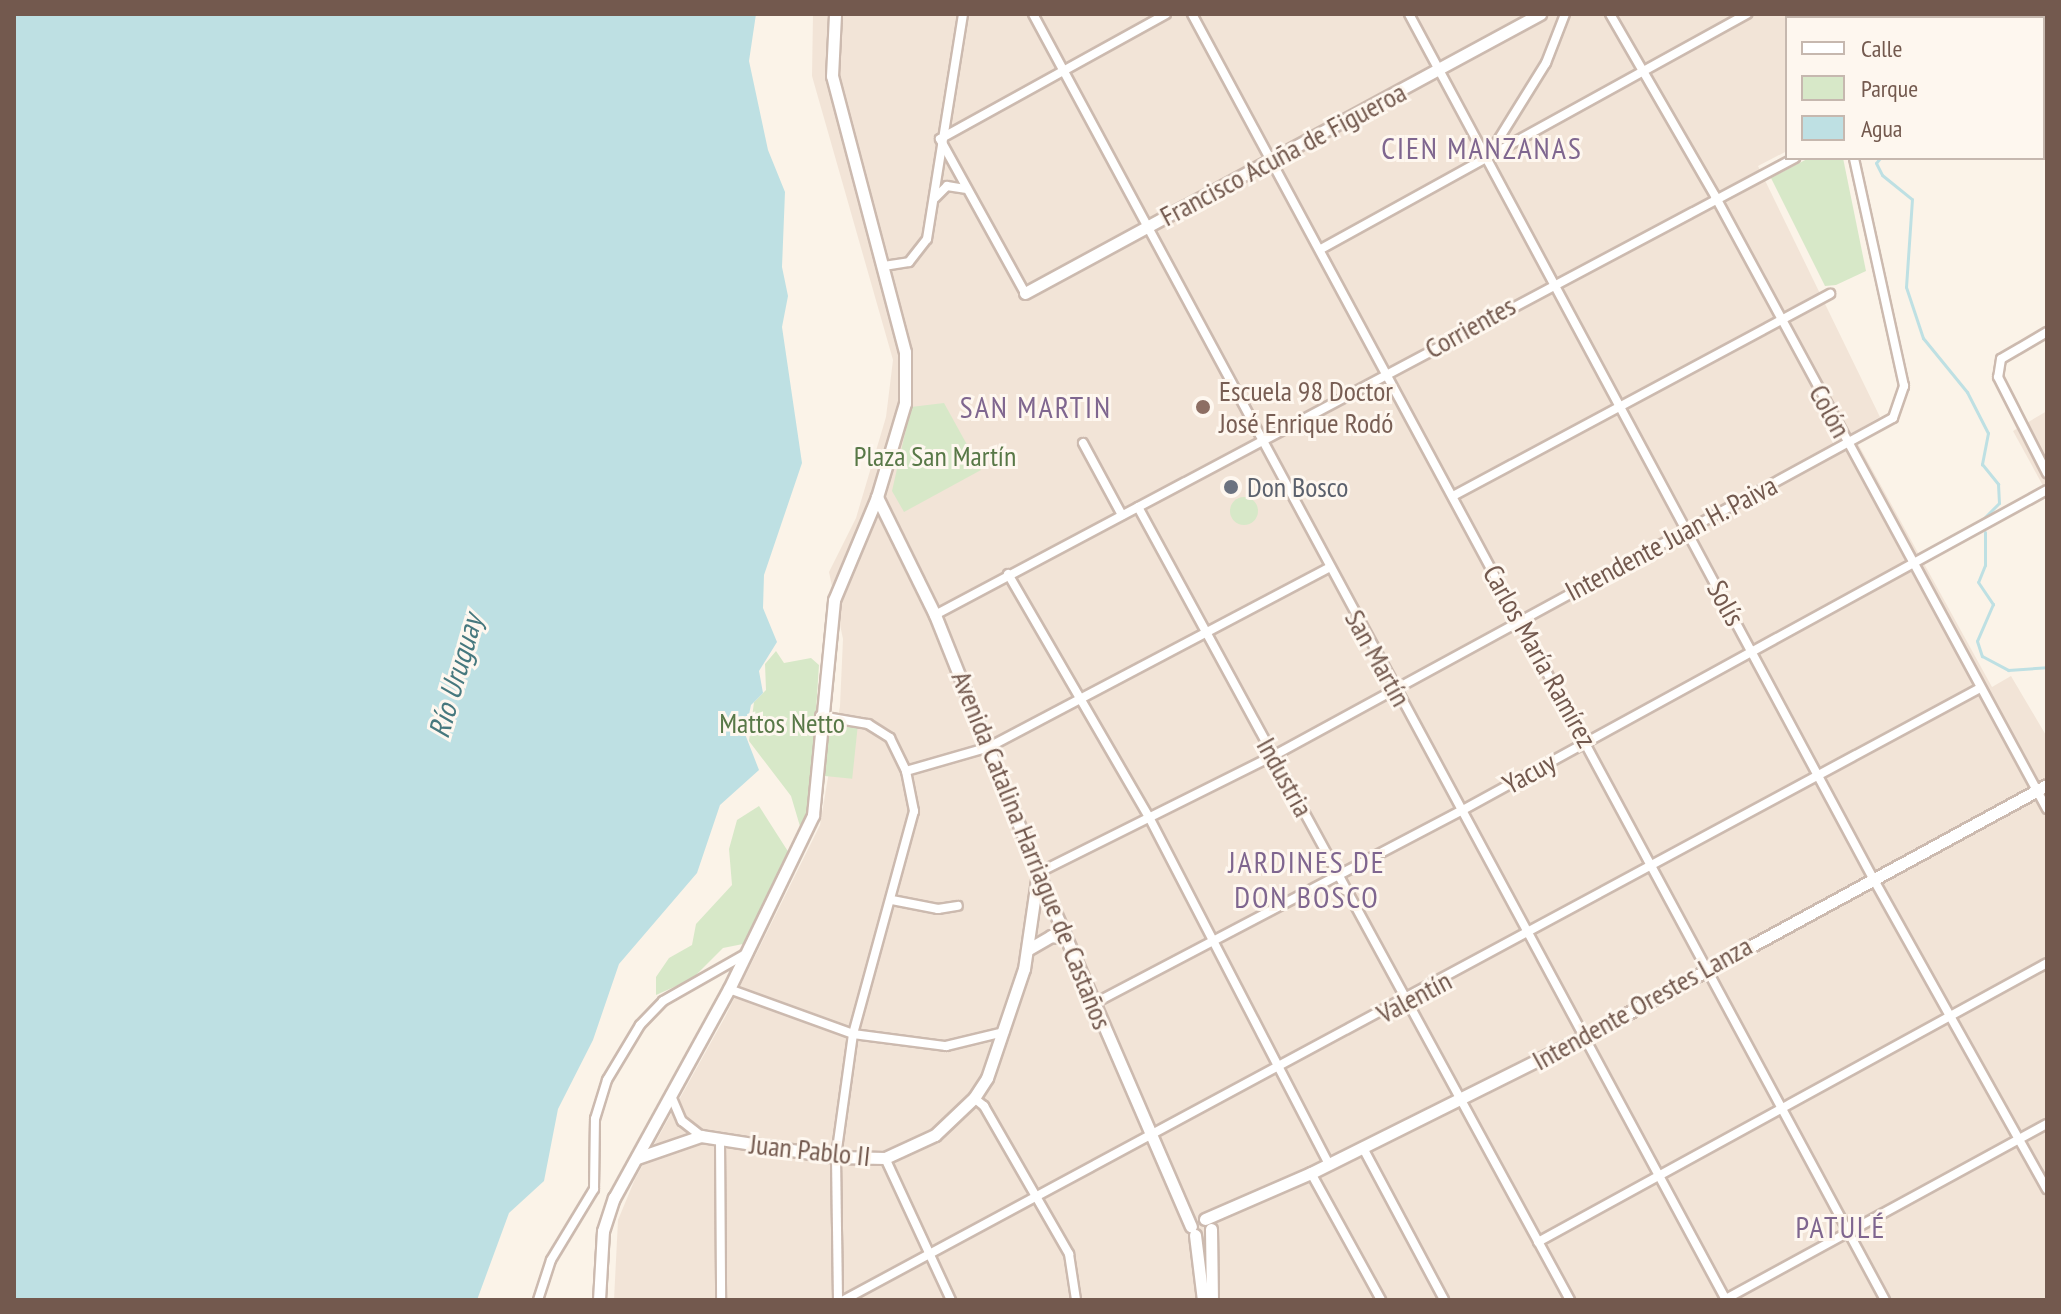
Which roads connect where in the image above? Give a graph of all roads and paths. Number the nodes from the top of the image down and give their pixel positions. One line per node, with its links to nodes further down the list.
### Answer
1 (835, 14): 24 (street)
2 (963, 14): 14 (street)
3 (1033, 14): 12 (street, San Martín)
4 (1166, 14): 12 (street)
5 (1192, 14): 16 (street, Carlos María Ramírez)
6 (1409, 14): 11 (street, Solís)
7 (1540, 14): 11 (street, Francisco Acuña de Figueroa)
8 (1565, 14): 15 (street)
9 (1610, 14): 13 (street, Colón)
10 (1747, 14): 13 (street)
11 (1440, 70): 15 (street, Solís); 16 (street, Francisco Acuña de Figueroa)
12 (1064, 72): 14 (street); 22 (street, San Martín)
13 (1643, 74): 15 (street); 20 (street, Colón)
14 (940, 139): 19 (street); 21 (street)
15 (1487, 158): 23 (street); 25 (street, Solís)
16 (1270, 159): 22 (street, Francisco Acuña de Figueroa); 23 (street, Carlos María Ramírez)
17 (1791, 160): 20 (street, Corrientes)
18 (1854, 160): 34 (street, Intendente Juan H. Paiva)
19 (967, 189): 21 (street); 26 (street)
20 (1715, 196): 25 (street, Corrientes); 28 (street, Colón)
21 (932, 202): 24 (street)
22 (1148, 227): 26 (street, Francisco Acuña de Figueroa); 32 (street, San Martín)
23 (1321, 249): 30 (street, Carlos María Ramírez)
24 (884, 266): 38 (street)
25 (1551, 283): 30 (street, Corrientes); 31 (street, Solís)
26 (1025, 293)
27 (1830, 294): 28 (street)
28 (1780, 321): 31 (street); 34 (street, Colón)
29 (2047, 332): 35 (street)
30 (1388, 372): 32 (street, Corrientes); 37 (street, Carlos María Ramírez)
31 (1620, 405): 37 (street); 41 (street, Solís)
32 (1261, 442): 39 (street, Corrientes); 43 (street, San Martín)
33 (1083, 443): 40 (street)
34 (1848, 444): 41 (street, Intendente Juan H. Paiva); 42 (street, Colón)
35 (2047, 473)
36 (2047, 490): 42 (street, Yacuy)
37 (1453, 496): 46 (street, Carlos María Ramírez)
38 (877, 497): 45 (street, Avenida Catalina Harriague de Castaños); 52 (street)
39 (1138, 507): 40 (street, Corrientes); 47 (street, Industria)
40 (1122, 515): 44 (street, Corrientes)
41 (1684, 529): 46 (street, Intendente Juan H. Paiva); 48 (street, Solís)
42 (1913, 564): 48 (street, Yacuy); 49 (street, Colón)
43 (1329, 568): 47 (street); 50 (street, San Martín)
44 (1008, 574): 45 (street, Corrientes); 51 (street)
45 (935, 615): 54 (street, Avenida Catalina Harriague de Castaños)
46 (1519, 620): 50 (street, Intendente Juan H. Paiva); 53 (street, Carlos María Ramírez)
47 (1207, 634): 51 (street); 55 (street, Industria)
48 (1752, 651): 53 (street, Yacuy); 57 (street, Solís)
49 (1980, 688): 57 (street, Valentín); 58 (street, Colón)
50 (1396, 690): 55 (street, Intendente Juan H. Paiva); 60 (street, San Martín)
51 (1078, 700): 54 (street); 61 (street)
52 (819, 716): 56 (street); 72 (street)
53 (1587, 741): 60 (street, Yacuy); 62 (street, Carlos María Ramírez)
54 (989, 747): 56 (street); 63 (street, Avenida Catalina Harriague de Castaños)
55 (1273, 756): 61 (street, Intendente Juan H. Paiva); 64 (street, Industria)
56 (906, 771): 66 (street)
57 (1817, 774): 62 (street, Valentín); 65 (street, Solís)
58 (2042, 787): 59 (street, Colón); 65 (street, Intendente Orestes Lanza)
59 (2047, 809)
60 (1461, 811): 64 (street, Yacuy); 68 (street, San Martín)
61 (1150, 819): 63 (street, Intendente Juan H. Paiva); 70 (street)
62 (1652, 866): 68 (street, Valentín); 74 (street, Carlos María Ramírez)
63 (1038, 873): 69 (street, Avenida Catalina Harriague de Castaños); 71 (street, Juan Pablo II)
64 (1339, 876): 70 (street, Yacuy); 76 (street, Industria)
65 (1874, 880): 74 (street, Intendente Orestes Lanza); 78 (street, Solís)
66 (892, 900): 67 (street); 80 (street)
67 (958, 906)
68 (1529, 935): 76 (street, Valentín); 81 (street, San Martín)
69 (1066, 938): 71 (street); 77 (street, Avenida Catalina Harriague de Castaños)
70 (1214, 942): 77 (street, Yacuy); 82 (street)
71 (1027, 950): 79 (street, Juan Pablo II)
72 (748, 953): 75 (street); 107 (street)
73 (2047, 963): 78 (street)
74 (1708, 967): 81 (street, Intendente Orestes Lanza); 86 (street, Carlos María Ramírez)
75 (729, 989): 80 (street); 83 (street)
76 (1407, 1001): 82 (street, Valentín); 85 (street, Industria)
77 (1093, 1004): 89 (street, Avenida Catalina Harriague de Castaños)
78 (1950, 1015): 86 (street); 90 (street, Solís)
79 (1004, 1032): 80 (street); 84 (street, Juan Pablo II)
80 (853, 1034): 93 (street)
81 (1584, 1037): 85 (street, Intendente Orestes Lanza); 98 (street, San Martín)
82 (1277, 1070): 89 (street, Valentín); 96 (street)
83 (672, 1098): 88 (street); 95 (street)
84 (974, 1098): 94 (street, Juan Pablo II); 100 (street)
85 (1461, 1100): 92 (street, Intendente Orestes Lanza); 105 (street, Industria)
86 (1781, 1108): 98 (street); 104 (street, Carlos María Ramírez)
87 (2047, 1124): 90 (street)
88 (701, 1136): 91 (street, Juan Pablo II); 95 (street, Juan Pablo II)
89 (1153, 1136): 100 (street, Valentín); 101 (street, Avenida Catalina Harriague de Castaños)
90 (2019, 1138): 99 (street, Solís); 104 (street)
91 (720, 1139): 93 (street, Juan Pablo II); 109 (street)
92 (1363, 1148): 96 (street, Intendente Orestes Lanza); 117 (street)
93 (836, 1157): 94 (street, Juan Pablo II); 110 (street)
94 (885, 1158): 106 (street)
95 (635, 1159): 108 (street)
96 (1329, 1165): 97 (street, Intendente Orestes Lanza)
97 (1311, 1173): 102 (street, Intendente Orestes Lanza); 116 (street)
98 (1660, 1176): 105 (street); 119 (street, San Martín)
99 (2047, 1189)
100 (1038, 1199): 106 (street, Valentín); 113 (street)
101 (1183, 1205): 102 (street); 103 (street, Avenida Catalina Harriague de Castaños)
102 (1207, 1223): 103 (street); 103 (street); 115 (street)
103 (1193, 1231): 114 (street, Avenida Catalina Harriague de Castaños)
104 (1849, 1231): 119 (street); 120 (street, Carlos María Ramírez)
105 (1538, 1242): 118 (street, Industria)
106 (932, 1256): 111 (street, Valentín); 112 (street)
107 (538, 1300)
108 (599, 1300)
109 (721, 1300)
110 (838, 1300)
111 (844, 1300)
112 (951, 1300)
113 (1076, 1300)
114 (1203, 1300)
115 (1212, 1300)
116 (1381, 1300)
117 (1444, 1300)
118 (1570, 1300)
119 (1725, 1300)
120 (1885, 1300)

